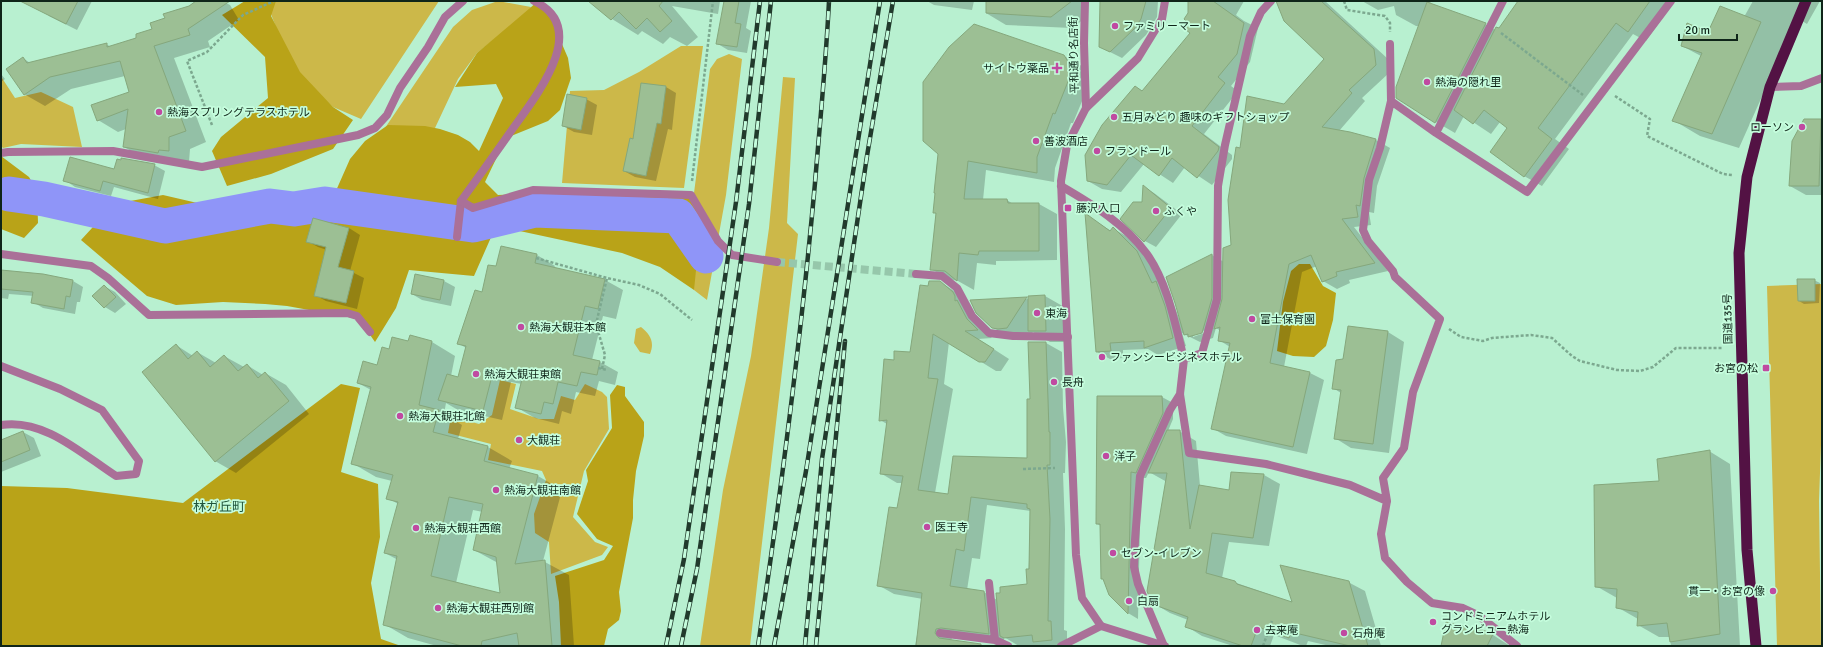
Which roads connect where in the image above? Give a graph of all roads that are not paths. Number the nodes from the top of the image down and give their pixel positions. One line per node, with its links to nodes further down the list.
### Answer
1 (463, 1): 15 (street)
2 (534, 1): 17 (street)
3 (1085, 1): 13 (street, 平和通り名店街)
4 (1166, 1): 13 (street)
5 (1271, 1): 24 (street)
6 (1503, 1): 14 (street)
7 (1671, 1): 14 (street)
8 (1806, 1): 11 (highway, 国道135号)
9 (1390, 44): 12 (street)
10 (1822, 78): 11 (street)
11 (1770, 86): 37 (highway, 国道135号)
12 (1392, 101): 14 (street); 28 (street)
13 (1086, 108): 16 (street)
14 (1436, 133)
15 (1, 153)
16 (1061, 186): 23 (street); 24 (street)
17 (461, 201): 18 (street); 20 (street)
18 (457, 237)
19 (1, 254): 22 (street)
20 (777, 262)
21 (916, 274): 23 (street)
22 (370, 332)
23 (1068, 337): 30 (street)
24 (1184, 359): 26 (street)
25 (1, 366): 27 (street)
26 (1180, 394): 28 (street); 35 (street)
27 (1, 425)
28 (1386, 501): 36 (street)
29 (989, 583): 32 (street)
30 (1101, 626): 34 (street); 35 (street)
31 (940, 633): 32 (street)
32 (995, 640): 33 (street)
33 (1008, 646)
34 (1061, 646)
35 (1165, 646)
36 (1517, 646)
37 (1756, 646)

